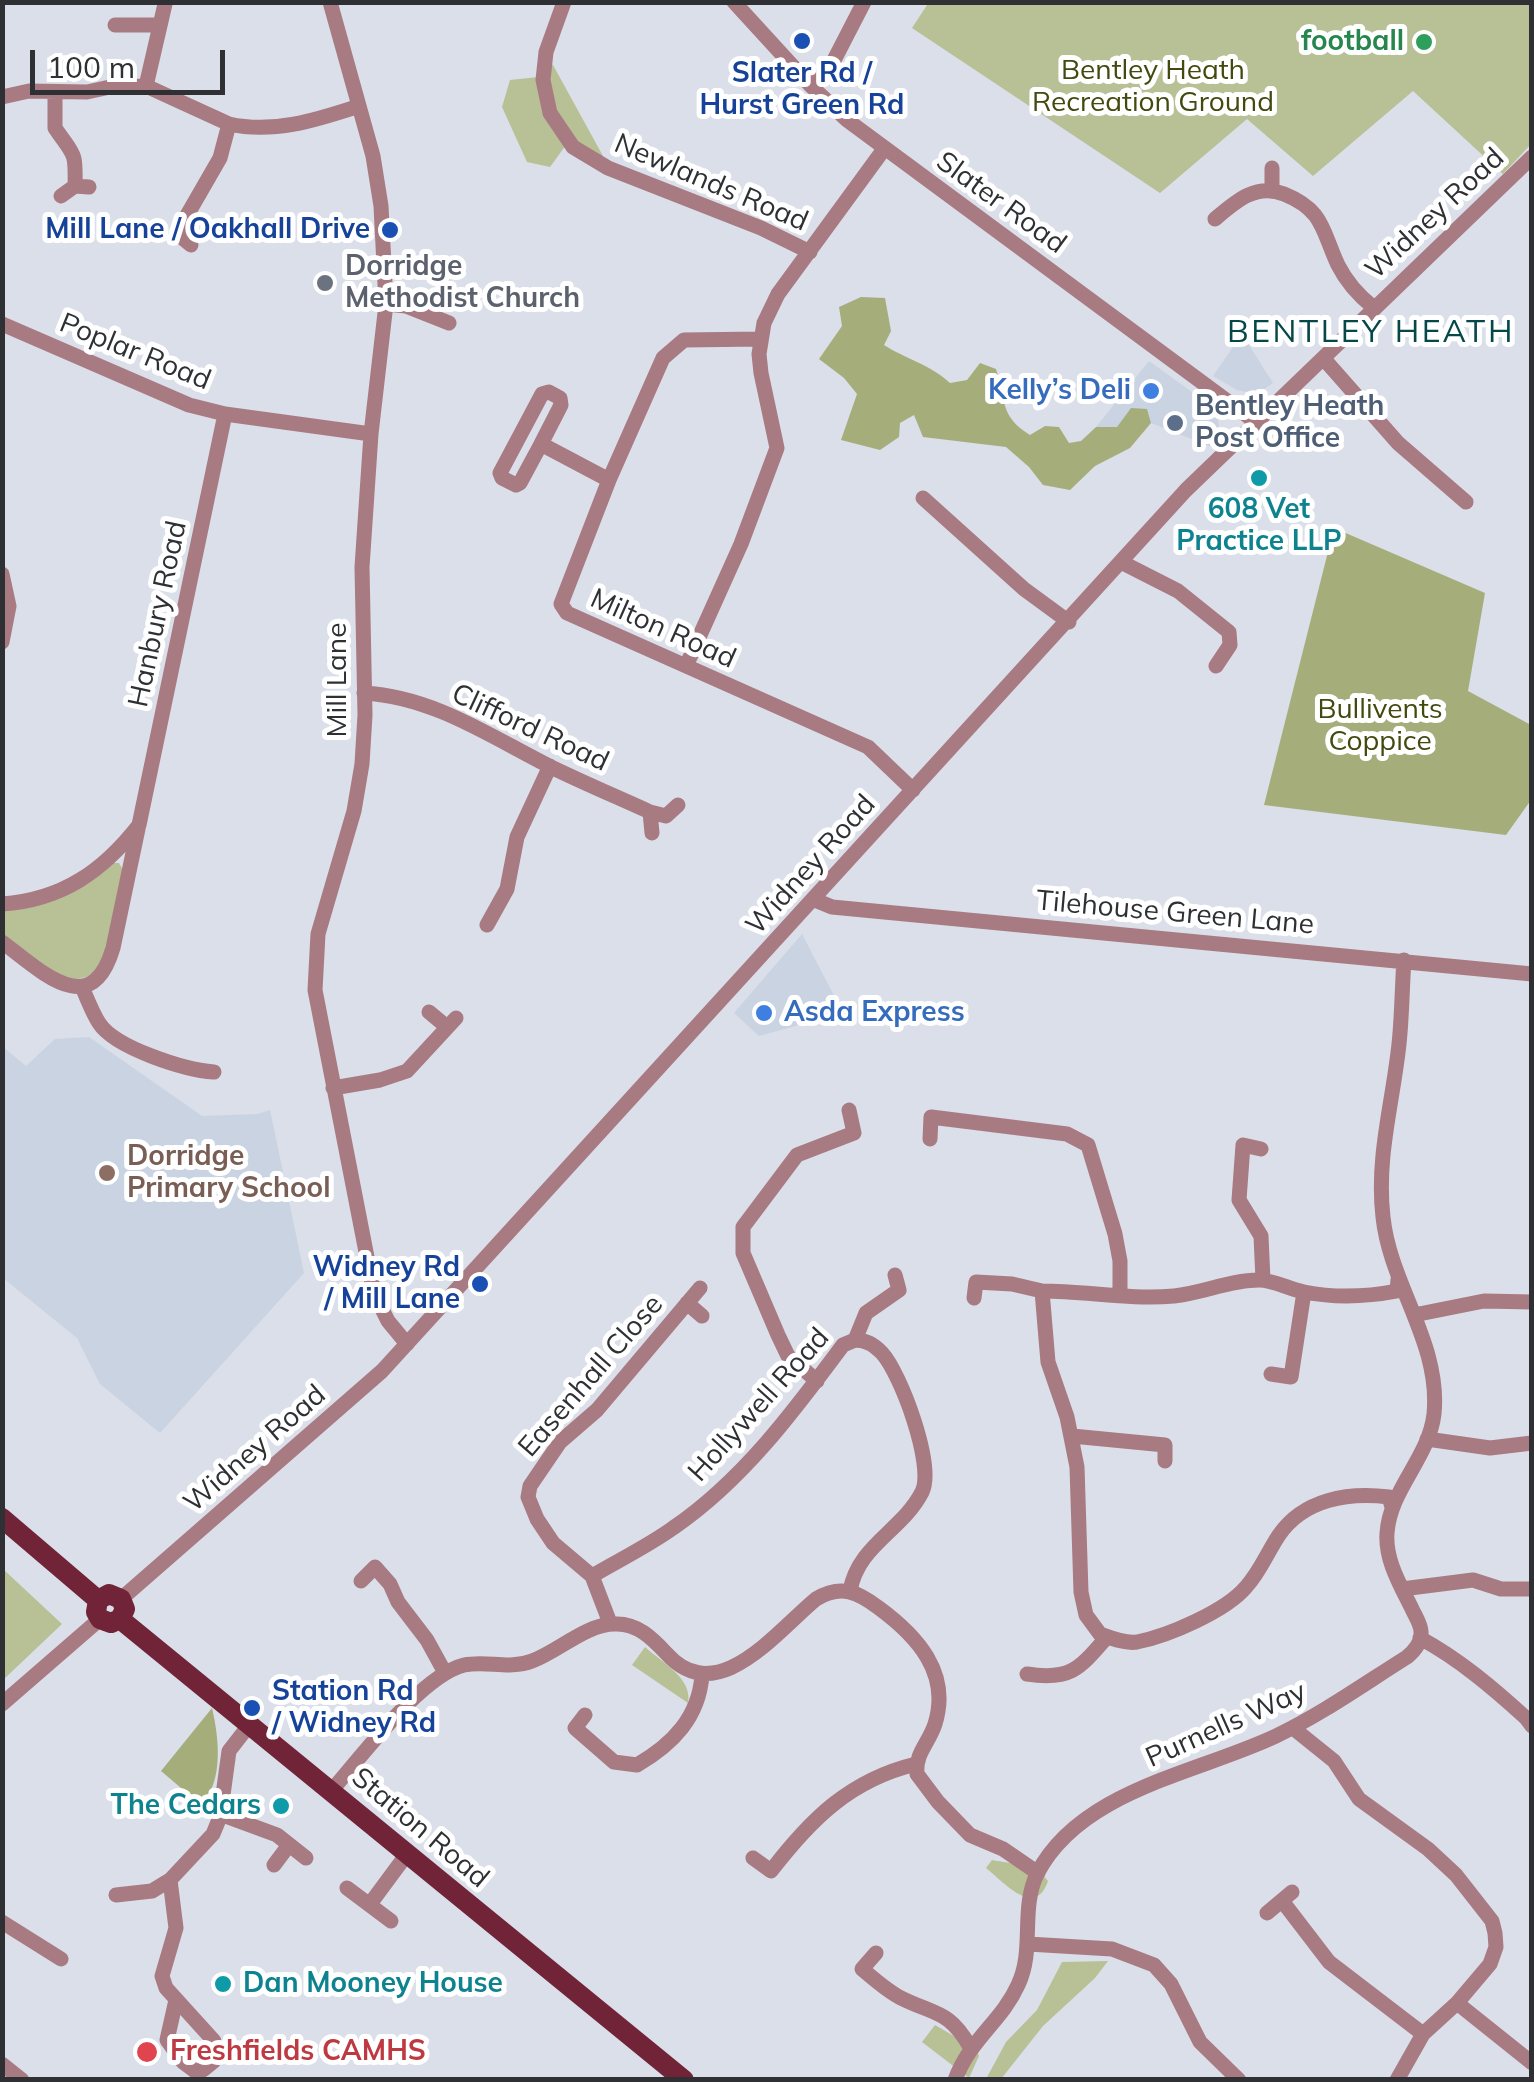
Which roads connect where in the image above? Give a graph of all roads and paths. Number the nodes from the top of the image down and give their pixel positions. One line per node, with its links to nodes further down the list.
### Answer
1 (330, 2): 12 (street, Mill Lane)
2 (564, 2): 21 (street, Newlands Road)
3 (734, 2): 8 (street, Slater Road)
4 (864, 2): 8 (street)
5 (166, 4): 7 (street)
6 (115, 25): 7 (street)
7 (160, 25): 9 (street)
8 (810, 85): 14 (street, Slater Road)
9 (146, 86): 10 (street); 13 (street)
10 (55, 93): 11 (street); 18 (street)
11 (2, 98)
12 (359, 106): 13 (street); 22 (street, Mill Lane)
13 (229, 124): 20 (street)
14 (884, 149): 21 (street); 29 (street, Slater Road)
15 (1531, 159): 23 (street, Widney Road)
16 (1272, 168): 17 (street)
17 (1272, 190): 19 (street); 23 (street)
18 (61, 196)
19 (1215, 219)
20 (169, 252)
21 (810, 252): 26 (street)
22 (386, 304): 24 (street); 30 (street, Mill Lane)
23 (1373, 307): 27 (street, Widney Road)
24 (450, 323)
25 (2, 324): 28 (street, Poplar Road)
26 (760, 339): 32 (street, Milton Road); 41 (street)
27 (1324, 359): 29 (street, Widney Road); 34 (street)
28 (225, 414): 30 (street, Poplar Road); 48 (street, Hanbury Road)
29 (1257, 423): 35 (street, Widney Road)
30 (371, 434): 43 (street, Mill Lane)
31 (541, 444): 31 (street); 32 (street)
32 (609, 480): 41 (street, Milton Road)
33 (924, 498): 38 (street)
34 (1466, 502)
35 (1121, 562): 38 (street, Widney Road); 39 (street)
36 (2, 574): 40 (street)
37 (1236, 612): 39 (street)
38 (1069, 622): 45 (street, Widney Road)
39 (1224, 627): 42 (street)
40 (2, 642)
41 (687, 664): 45 (street, Milton Road)
42 (1216, 666)
43 (364, 694): 44 (street, Clifford Road); 59 (street, Mill Lane)
44 (550, 766): 47 (street, Clifford Road); 52 (street)
45 (913, 790): 50 (street, Widney Road)
46 (678, 805): 47 (street)
47 (650, 812): 49 (street)
48 (139, 825): 51 (street); 56 (street, Hanbury Road)
49 (652, 833)
50 (814, 900): 54 (street, Tilehouse Green Lane); 76 (street, Widney Road)
51 (2, 904)
52 (487, 925)
53 (2, 942): 56 (street)
54 (1404, 960): 55 (street, Tilehouse Green Lane); 65 (street)
55 (1532, 974)
56 (82, 986): 58 (street)
57 (429, 1012): 59 (street)
58 (214, 1072)
59 (333, 1088): 76 (street, Mill Lane)
60 (848, 1110): 78 (street)
61 (930, 1139): 69 (street)
62 (1261, 1148): 64 (street)
63 (896, 1275): 75 (street, Hollywell Road)
64 (1263, 1280): 68 (street); 69 (street)
65 (1398, 1280): 68 (street); 73 (street)
66 (700, 1288): 72 (street, Easenhall Close)
67 (1042, 1291): 69 (street); 70 (street); 79 (street)
68 (1304, 1292): 77 (street)
69 (1120, 1296)
70 (974, 1298)
71 (1532, 1302): 73 (street)
72 (687, 1303): 74 (street, Easenhall Close); 85 (street, Easenhall Close)
73 (1414, 1315): 80 (street)
74 (702, 1316)
75 (855, 1340): 78 (street, Hollywell Road); 88 (street, Hollywell Road)
76 (407, 1344): 90 (street, Widney Road)
77 (1271, 1374)
78 (816, 1380): 85 (street, Hollywell Road)
79 (1072, 1436): 82 (street); 92 (street)
80 (1427, 1439): 81 (street); 83 (street)
81 (1532, 1443)
82 (1165, 1461)
83 (1392, 1507): 87 (street); 92 (street)
84 (2, 1518): 90 (main road, Station Road)
85 (592, 1576): 91 (street)
86 (361, 1581): 94 (street)
87 (1402, 1589): 89 (street); 93 (street)
88 (850, 1590): 95 (street); 102 (street)
89 (1530, 1593)
90 (110, 1609): 97 (street, Widney Road); 99 (main road, Station Road)
91 (610, 1623): 94 (street); 95 (street)
92 (1107, 1637): 96 (street)
93 (1420, 1638): 100 (street); 101 (street, Purnells Way)
94 (444, 1672): 103 (street)
95 (702, 1675): 98 (street)
96 (1036, 1680)
97 (2, 1704)
98 (585, 1715)
99 (250, 1724): 103 (main road, Station Road); 104 (street)
100 (1532, 1726)
101 (1292, 1728): 110 (street, Purnells Way); 122 (street)
102 (916, 1764): 108 (street); 110 (street)
103 (332, 1790): 106 (main road, Station Road)
104 (220, 1814): 105 (street); 111 (street)
105 (289, 1844): 107 (street); 109 (street)
106 (406, 1854): 114 (street); 126 (main road, Station Road)
107 (306, 1858)
108 (753, 1858)
109 (274, 1864)
110 (1038, 1873): 118 (street, Purnells Way)
111 (170, 1880): 113 (street); 121 (street)
112 (347, 1888): 114 (street)
113 (116, 1895)
114 (370, 1904): 116 (street)
115 (1267, 1914): 123 (street)
116 (392, 1920)
117 (2, 1922): 120 (street)
118 (1028, 1944): 124 (street, Purnells Way); 128 (street)
119 (876, 1953): 124 (street)
120 (61, 1959)
121 (176, 2000)
122 (1457, 2003): 123 (street); 125 (street)
123 (1423, 2034): 129 (street)
124 (970, 2047): 127 (street, Purnells Way)
125 (1532, 2064)
126 (684, 2080)
127 (955, 2080)
128 (1238, 2080)
129 (1397, 2080)

